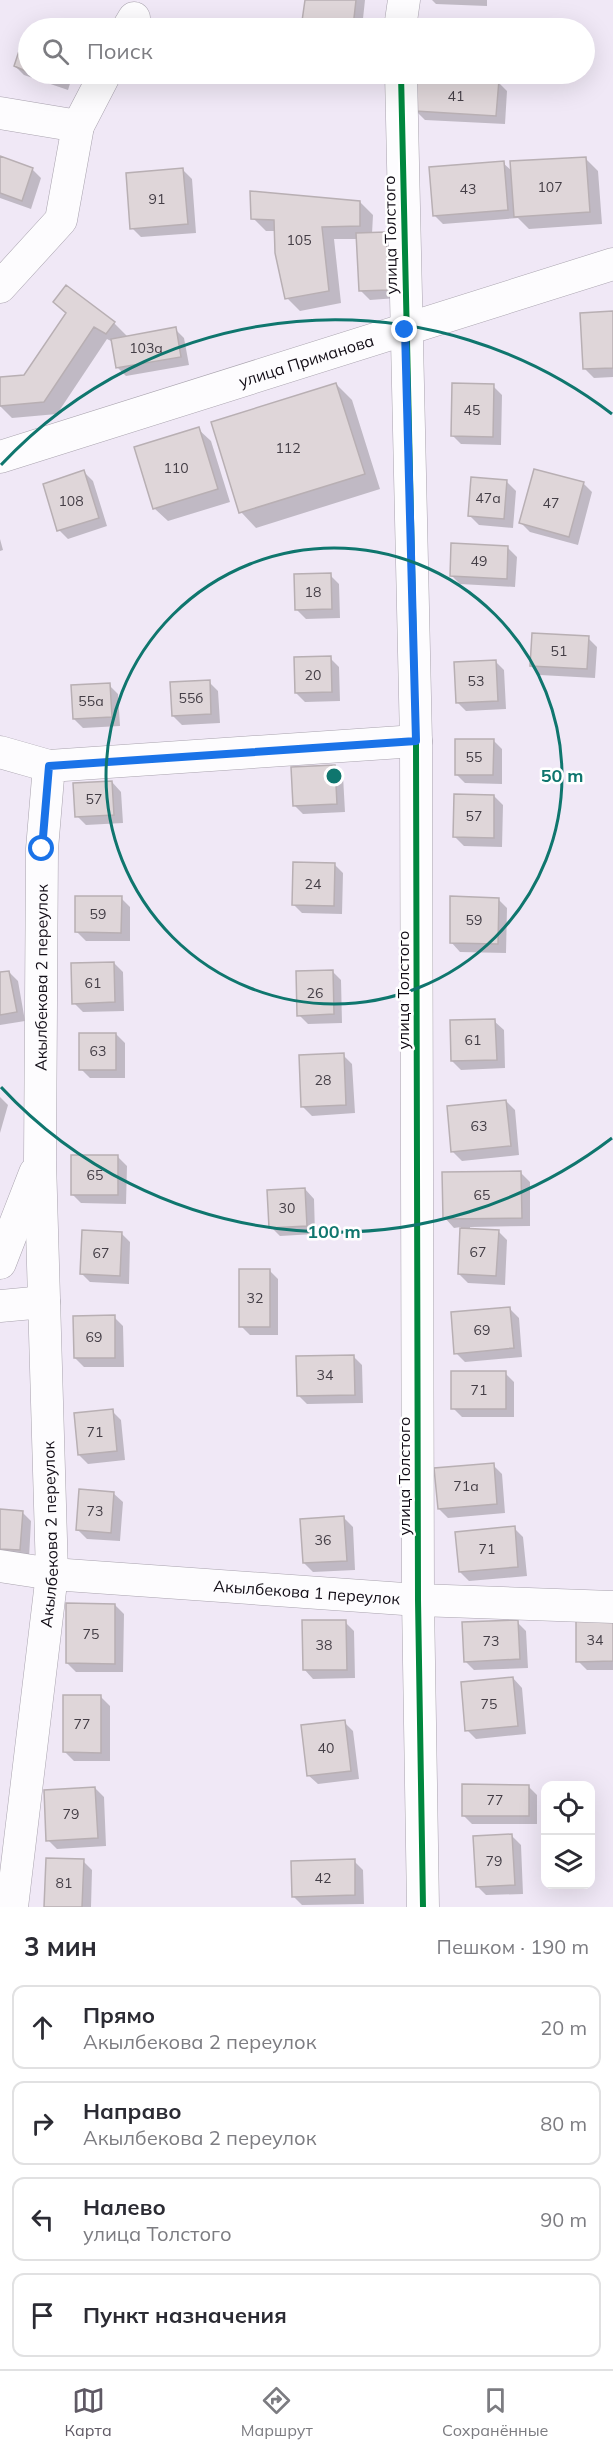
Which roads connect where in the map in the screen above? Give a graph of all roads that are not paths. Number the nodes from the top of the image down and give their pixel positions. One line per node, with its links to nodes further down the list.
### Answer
1 (404, 0): 2 (street)
2 (401, 18)
3 (100, 84): 6 (street)
4 (401, 84): 9 (street, улица Толстого)
5 (0, 113): 6 (street)
6 (78, 126): 8 (street)
7 (613, 264): 9 (street, улица Приманова)
8 (0, 288)
9 (405, 330): 10 (street, улица Приманова); 11 (street, улица Толстого)
10 (0, 457)
11 (416, 741): 13 (street); 20 (street, улица Толстого)
12 (0, 752): 13 (street)
13 (49, 766): 14 (street, Акылбекова 2 переулок)
14 (39, 1161): 15 (street, Акылбекова 2 переулок); 16 (street, Акылбекова 2 переулок)
15 (0, 1263)
16 (44, 1302): 17 (street); 19 (street, Акылбекова 2 переулок)
17 (0, 1306)
18 (0, 1566): 19 (street, Акылбекова 1 переулок)
19 (52, 1574): 20 (street, Акылбекова 1 переулок); 22 (street, Акылбекова 2 переулок)
20 (418, 1600): 21 (street, Акылбекова 1 переулок); 23 (street, улица Толстого)
21 (613, 1607)
22 (12, 1907)
23 (423, 1907)

